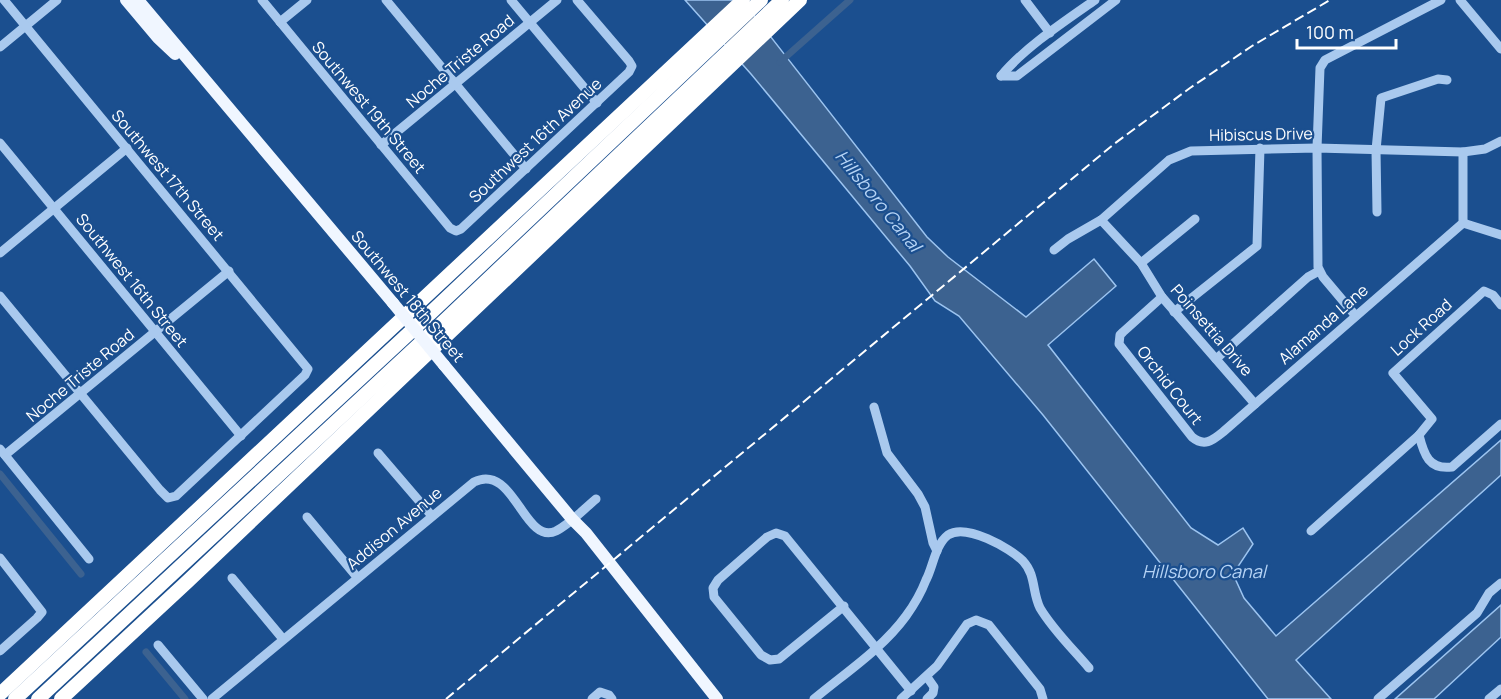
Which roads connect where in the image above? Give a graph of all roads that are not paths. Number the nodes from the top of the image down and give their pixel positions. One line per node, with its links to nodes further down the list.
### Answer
1 (4, 0): 23 (street, Southwest 17th Street)
2 (57, 0): 23 (street)
3 (126, 0): 31 (main road, Southwest 18th Street)
4 (138, 0): 31 (main road, Southwest 18th Street)
5 (262, 0): 21 (street, Southwest 19th Street)
6 (307, 0): 21 (street)
7 (386, 0): 30 (street)
8 (511, 0): 22 (street)
9 (557, 0): 22 (street, Noche Triste Road)
10 (577, 0): 32 (street, Southwest 16th Avenue)
11 (743, 0): 25 (highway)
12 (782, 0): 20 (highway)
13 (800, 0): 20 (highway)
14 (1025, 0): 24 (street)
15 (1095, 0): 24 (street)
16 (1116, 0): 24 (street)
17 (1441, 0): 38 (street)
18 (1460, 0): 27 (street)
19 (759, 1): 25 (highway)
20 (771, 19): 28 (highway)
21 (280, 22): 35 (street, Southwest 19th Street)
22 (530, 23): 30 (street, Noche Triste Road); 32 (street)
23 (26, 26): 26 (street); 36 (street, Southwest 17th Street)
24 (1050, 33)
25 (707, 42): 81 (highway); 93 (highway)
26 (0, 47)
27 (1501, 49)
28 (724, 63): 94 (highway); 95 (highway)
29 (1447, 80): 39 (street)
30 (456, 84): 35 (street, Noche Triste Road); 41 (street)
31 (217, 95): 73 (main road, Southwest 18th Street, bridge)
32 (597, 103): 41 (street, Southwest 16th Avenue)
33 (1501, 141): 40 (street, Hibiscus Drive)
34 (0, 143): 42 (street, Southwest 16th Street)
35 (381, 145): 47 (street, Southwest 19th Street)
36 (127, 148): 42 (street); 52 (street, Southwest 17th Street)
37 (1260, 148): 38 (street, Hibiscus Drive); 45 (street, Hibiscus Drive); 57 (street)
38 (1317, 148): 39 (street, Hibiscus Drive); 53 (street)
39 (1376, 150): 40 (street, Hibiscus Drive); 43 (street)
40 (1463, 152): 46 (street)
41 (526, 169): 47 (street, Southwest 16th Avenue)
42 (54, 209): 50 (street); 59 (street, Southwest 16th Street)
43 (1377, 212)
44 (1195, 219): 51 (street)
45 (1101, 220): 49 (street, Hibiscus Drive); 51 (street, Poinsettia Drive)
46 (1463, 223): 48 (street); 58 (street, Alamanda Lane)
47 (456, 231)
48 (1501, 235)
49 (1054, 250)
50 (0, 254)
51 (1141, 263): 55 (street, Poinsettia Drive)
52 (229, 271): 59 (street, Noche Triste Road); 66 (street, Southwest 17th Street)
53 (1319, 271): 58 (street); 60 (street)
54 (0, 296): 61 (street)
55 (1162, 297): 57 (street, Poinsettia Drive); 67 (street, Orchid Court)
56 (1501, 305): 65 (street, Lock Road)
57 (1174, 312): 60 (street, Poinsettia Drive)
58 (1355, 315): 62 (street, Alamanda Lane)
59 (155, 332): 61 (street, Noche Triste Road); 66 (street, Southwest 16th Street)
60 (1216, 359): 62 (street, Poinsettia Drive)
61 (81, 393): 66 (street); 68 (street, Noche Triste Road)
62 (1255, 404): 67 (street, Alamanda Lane)
63 (874, 407): 75 (street)
64 (1501, 424): 65 (street)
65 (1419, 435): 74 (street)
66 (241, 436)
67 (1200, 442)
68 (3, 452): 77 (street)
69 (378, 453): 71 (street)
70 (596, 499): 73 (street, Addison Avenue)
71 (432, 516): 73 (street, Addison Avenue); 79 (street, Addison Avenue)
72 (307, 517): 79 (street)
73 (572, 519): 100 (main road, Southwest 18th Street); 101 (main road, Southwest 18th Street)
74 (1311, 531)
75 (938, 551): 85 (street); 87 (street)
76 (0, 558): 86 (street)
77 (88, 559)
78 (232, 578): 83 (street)
79 (357, 578): 83 (street, Addison Avenue)
80 (1501, 583): 106 (street)
81 (96, 605): 91 (highway); 92 (highway)
82 (844, 606): 82 (street); 85 (street)
83 (283, 639): 97 (street, Addison Avenue)
84 (158, 645): 96 (street)
85 (876, 648): 90 (street); 102 (street)
86 (0, 651)
87 (1089, 668)
88 (927, 677): 90 (street); 104 (street); 105 (street)
89 (1501, 689): 107 (street)
90 (911, 691): 103 (street)
91 (0, 694)
92 (10, 699)
93 (15, 699)
94 (38, 699)
95 (61, 699)
96 (203, 699)
97 (212, 699)
98 (592, 699): 99 (street)
99 (612, 699)
100 (709, 699)
101 (717, 699)
102 (814, 699)
103 (901, 699)
104 (927, 699)
105 (1043, 699)
106 (1378, 699)
107 (1489, 699)

